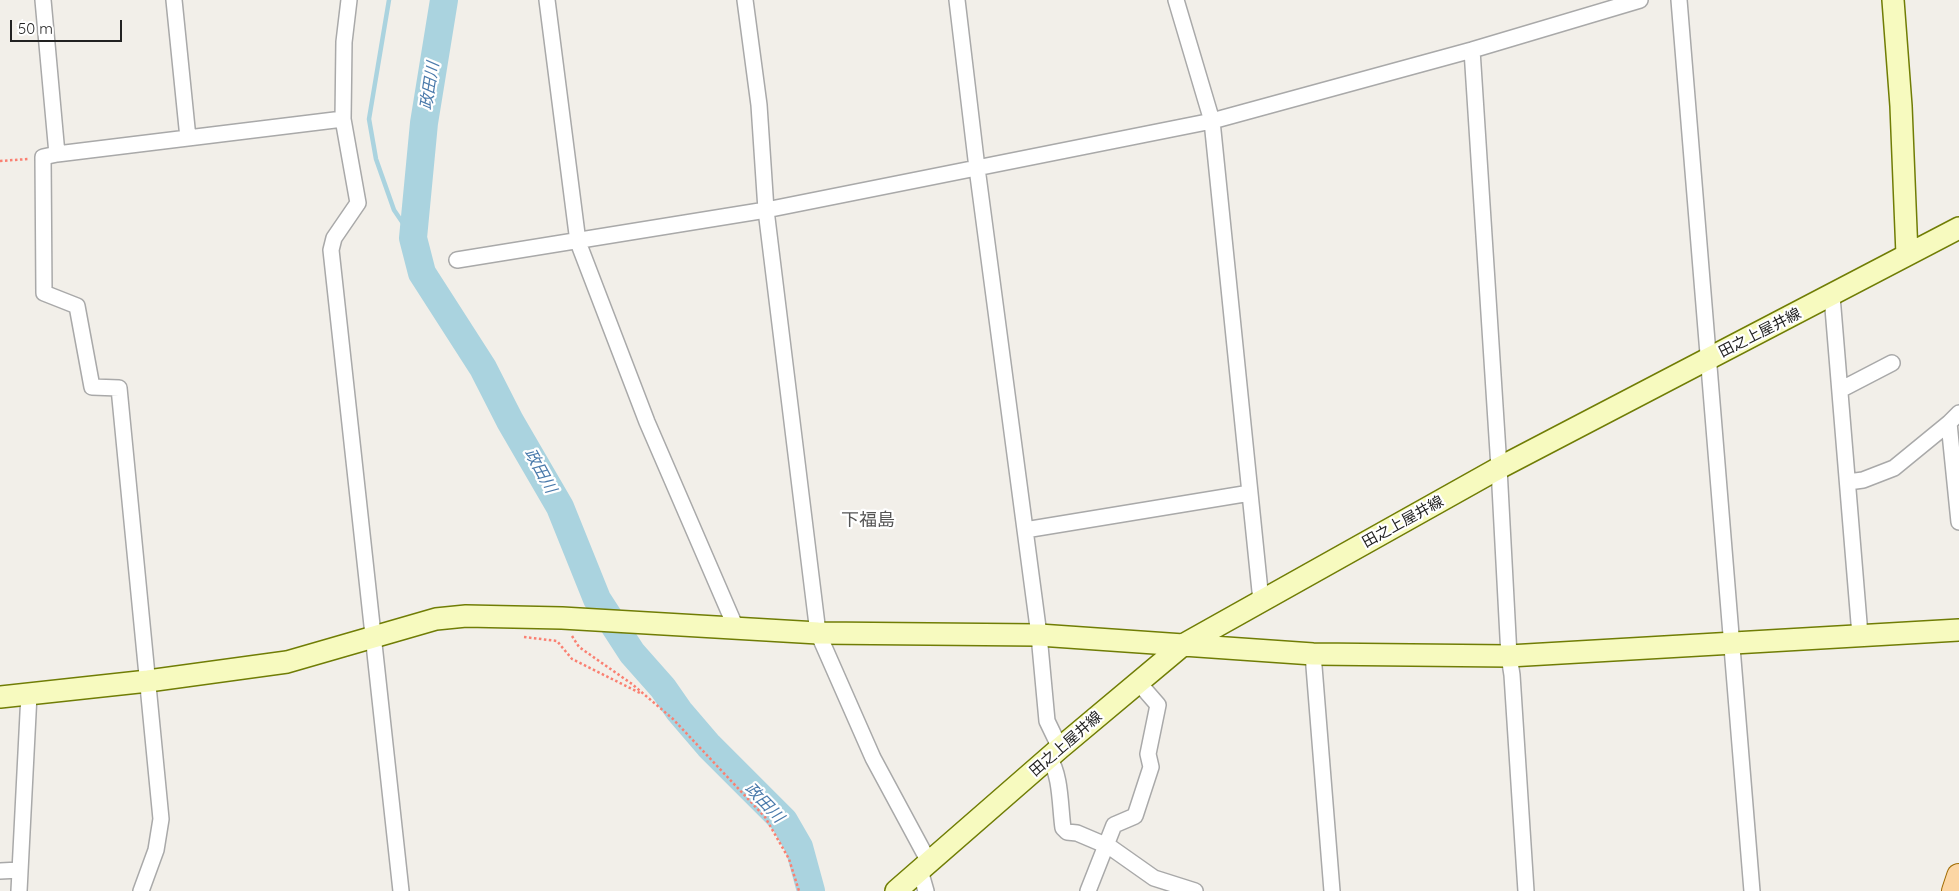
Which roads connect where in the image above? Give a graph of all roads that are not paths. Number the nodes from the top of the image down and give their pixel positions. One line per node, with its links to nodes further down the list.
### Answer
1 (43, 0): 15 (street)
2 (174, 0): 14 (street)
3 (349, 0): 12 (street)
4 (547, 0): 19 (street)
5 (745, 0): 17 (street)
6 (957, 0): 16 (street)
7 (1176, 0): 13 (street)
8 (1640, 0): 11 (street)
9 (1679, 0): 23 (street)
10 (1893, 0): 20 (street)
11 (1472, 50): 13 (street); 28 (street)
12 (343, 119): 14 (street); 39 (street)
13 (1212, 121): 16 (street); 30 (street)
14 (188, 138): 15 (street)
15 (50, 156): 44 (street)
16 (977, 168): 17 (street); 32 (street)
17 (766, 210): 19 (street); 36 (street)
18 (1959, 228): 20 (street, 田之上屋井線)
19 (578, 242): 21 (street); 34 (street)
20 (1906, 255): 22 (street, 田之上屋井線)
21 (457, 260)
22 (1832, 296): 23 (street, 田之上屋井線); 25 (street)
23 (1708, 360): 28 (street, 田之上屋井線); 40 (street)
24 (1892, 363): 25 (street)
25 (1840, 390): 29 (street)
26 (1954, 418): 27 (street); 29 (street)
27 (1956, 456): 31 (street)
28 (1499, 468): 33 (street, 田之上屋井線); 43 (street)
29 (1848, 482): 38 (street)
30 (1250, 493): 32 (street); 33 (street)
31 (1959, 522)
32 (1025, 530): 37 (street)
33 (1261, 601): 41 (street, 田之上屋井線)
34 (736, 628): 36 (street); 39 (street)
35 (1959, 630): 38 (street)
36 (818, 633): 37 (street); 50 (street)
37 (1039, 635): 41 (street); 48 (street)
38 (1860, 635): 40 (street)
39 (372, 637): 44 (street); 56 (street)
40 (1731, 642): 43 (street); 63 (street)
41 (1183, 645): 42 (street); 45 (street, 田之上屋井線)
42 (1313, 654): 43 (street); 61 (street)
43 (1509, 656): 62 (street)
44 (148, 681): 46 (street); 55 (street)
45 (1138, 682): 48 (street, 田之上屋井線); 49 (street)
46 (29, 694): 47 (street); 51 (street)
47 (0, 697)
48 (1054, 753): 49 (street); 50 (street, 田之上屋井線)
49 (1106, 846): 59 (street); 60 (street)
50 (925, 866): 57 (street, 田之上屋井線); 58 (street)
51 (20, 870): 52 (street); 54 (street)
52 (0, 871)
53 (1959, 876): 64 (main road)
54 (19, 891)
55 (141, 891)
56 (401, 891)
57 (896, 891)
58 (926, 891)
59 (1088, 891)
60 (1195, 891)
61 (1332, 891)
62 (1526, 891)
63 (1752, 891)
64 (1954, 891)

